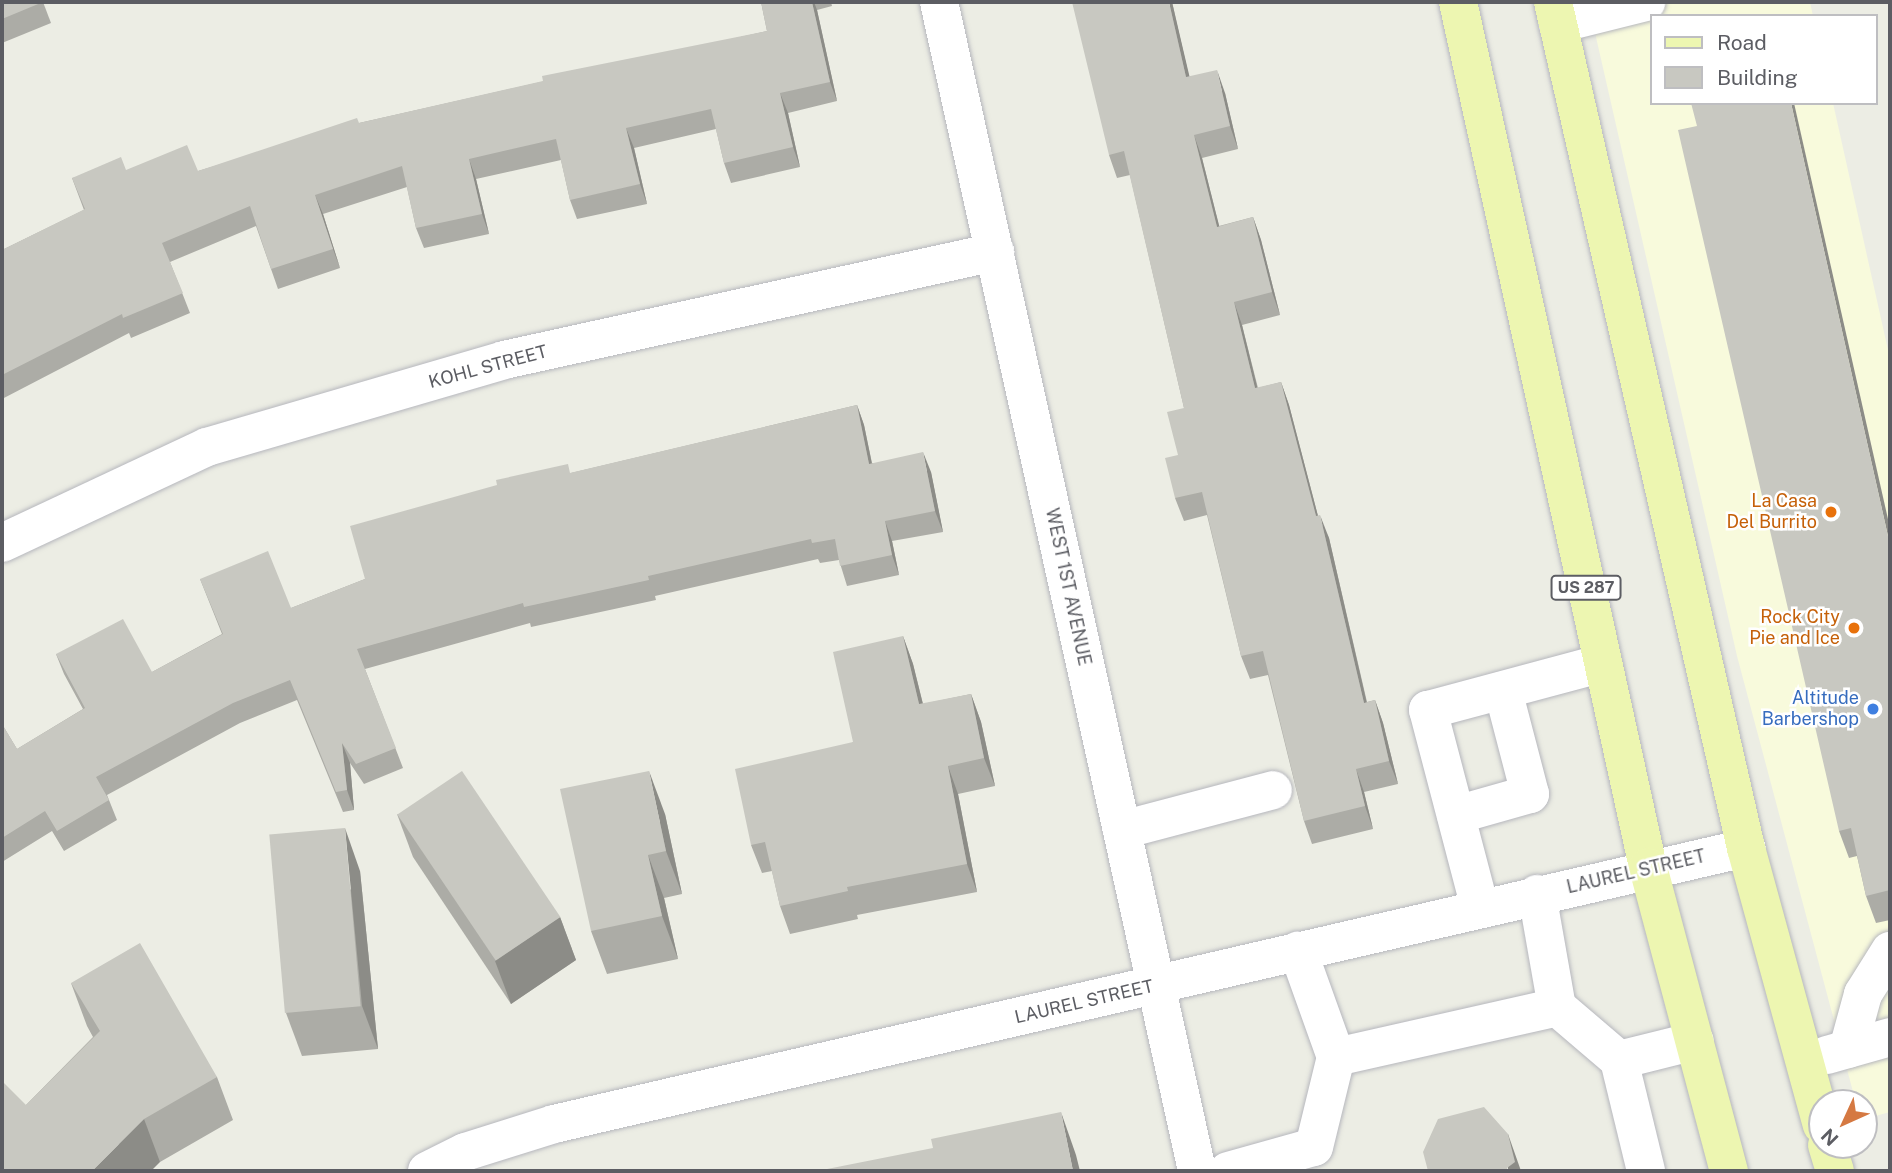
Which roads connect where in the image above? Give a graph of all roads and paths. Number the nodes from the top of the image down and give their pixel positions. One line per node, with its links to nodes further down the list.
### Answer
1 (939, 2): 5 (street, WEST 1ST AVENUE)
2 (1458, 2): 7 (main road, US 287)
3 (1646, 2): 4 (street)
4 (1556, 13): 12 (main road)
5 (995, 252): 6 (street, KOHL STREET); 11 (street, WEST 1ST AVENUE)
6 (2, 543)
7 (1602, 663): 8 (street); 13 (main road, US 287)
8 (1503, 690): 10 (street); 10 (street)
9 (1273, 790): 11 (street)
10 (1456, 815): 15 (street)
11 (1122, 830): 18 (street, WEST 1ST AVENUE)
12 (1746, 848): 13 (street, LAUREL STREET); 25 (main road)
13 (1648, 867): 14 (street, LAUREL STREET); 21 (main road, US 287)
14 (1537, 894): 15 (street, LAUREL STREET); 19 (street)
15 (1480, 908): 16 (street, LAUREL STREET)
16 (1298, 951): 18 (street, LAUREL STREET); 23 (street)
17 (1890, 951): 22 (street)
18 (1156, 986): 28 (street, LAUREL STREET); 29 (street, WEST 1ST AVENUE)
19 (1557, 1007): 23 (street); 24 (street)
20 (1890, 1037): 22 (street)
21 (1695, 1041): 24 (street); 32 (main road, US 287)
22 (1848, 1049): 25 (street)
23 (1336, 1057): 27 (street)
24 (1619, 1060): 31 (street)
25 (1804, 1061): 26 (main road)
26 (1812, 1089)
27 (1317, 1159): 30 (street)
28 (426, 1171)
29 (1197, 1171)
30 (1228, 1171)
31 (1646, 1171)
32 (1729, 1171)

